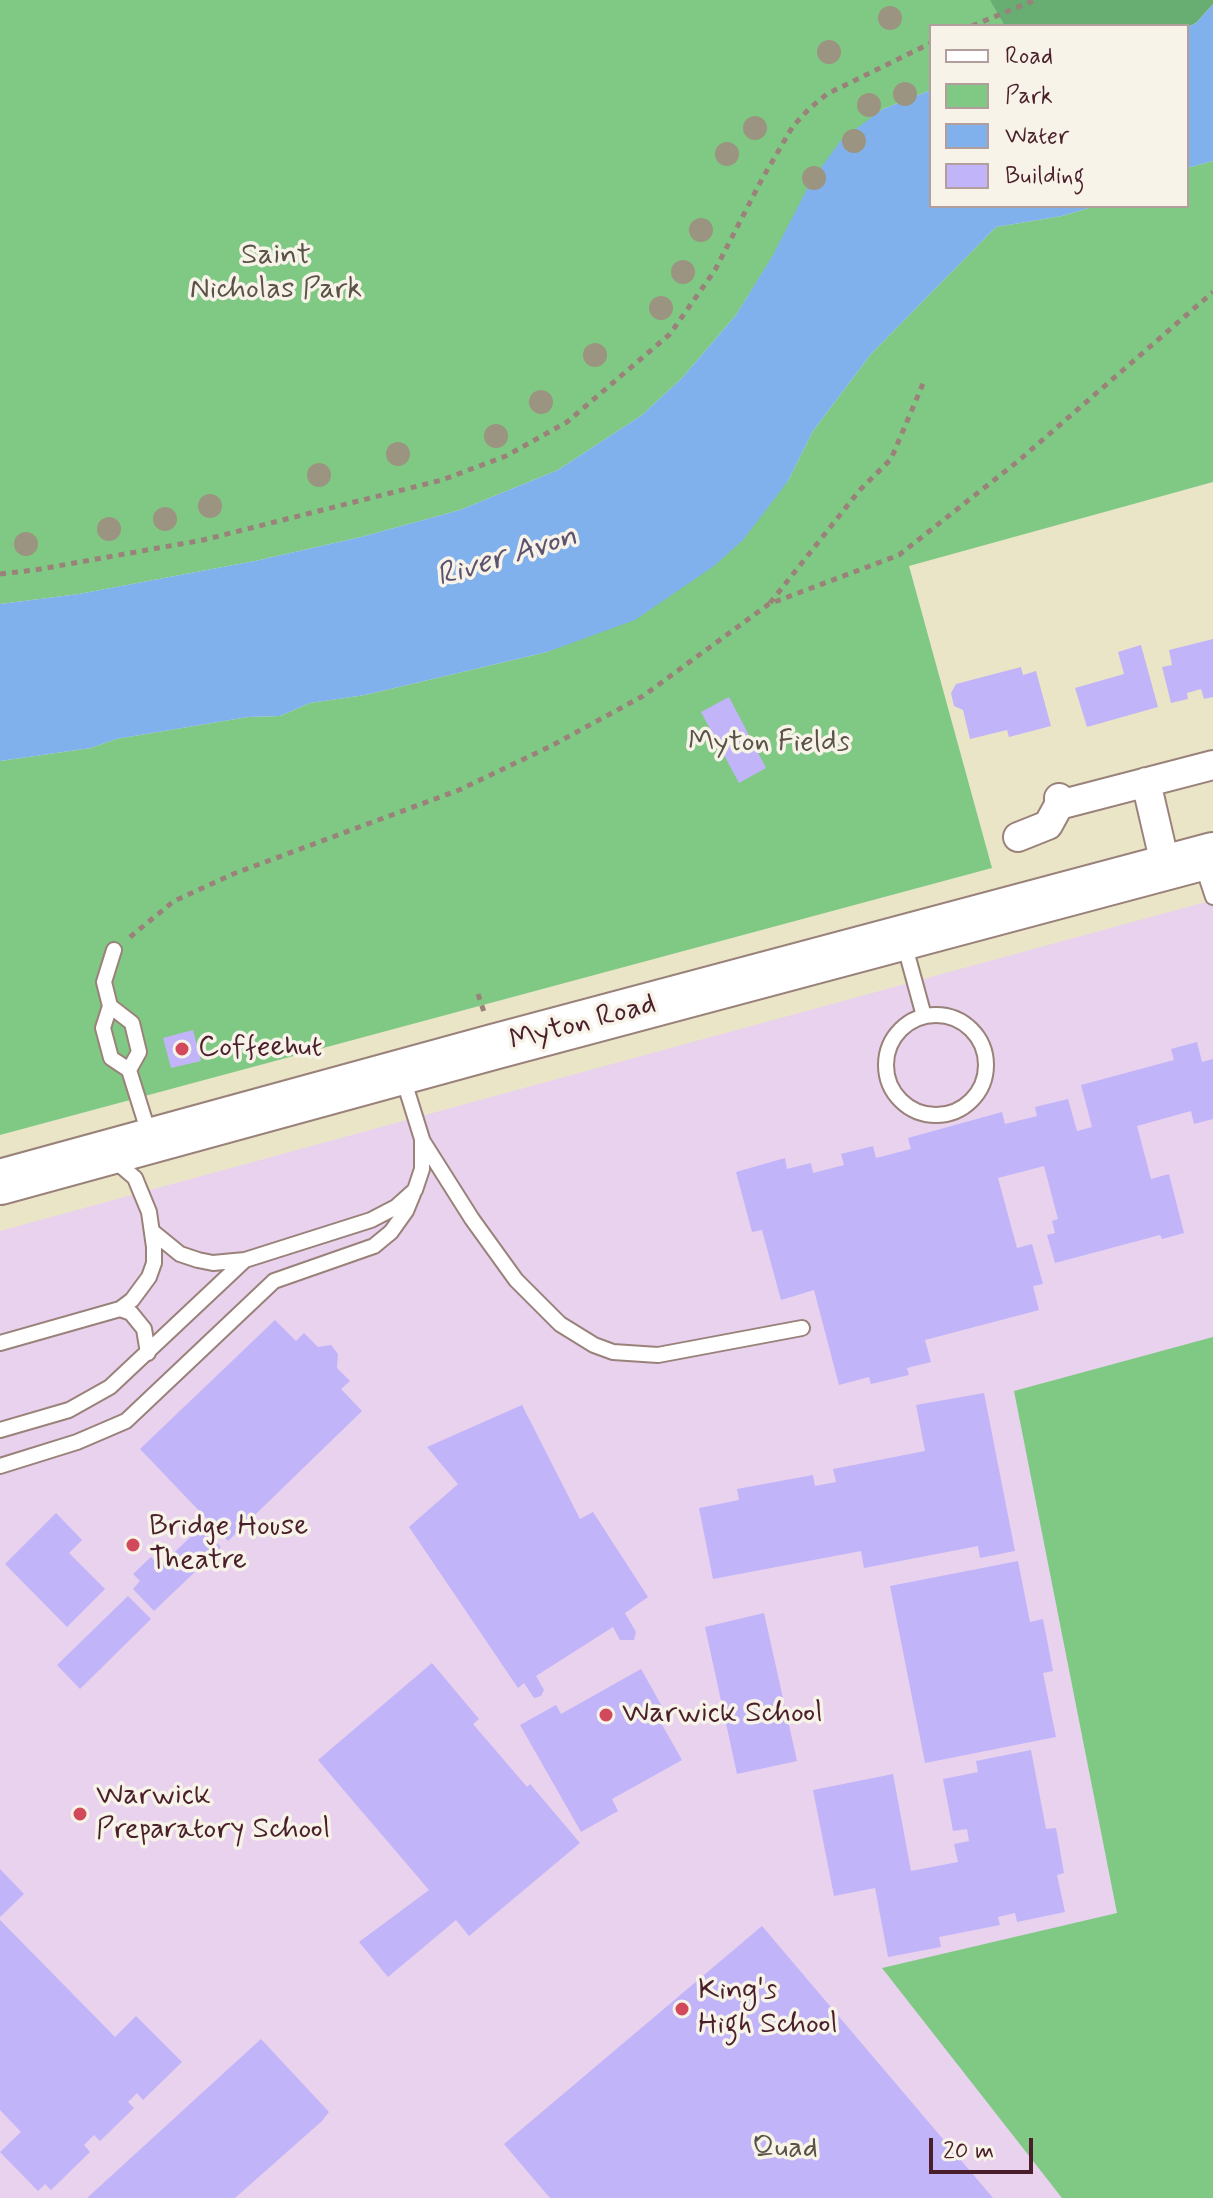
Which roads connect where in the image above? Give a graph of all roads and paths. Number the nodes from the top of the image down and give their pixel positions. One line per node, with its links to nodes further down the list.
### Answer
1 (1035, 0): 2 (path)
2 (977, 24)
3 (929, 44): 6 (path)
4 (1213, 292): 7 (path)
5 (925, 379): 7 (path)
6 (0, 574)
7 (769, 604): 13 (path)
8 (1213, 765): 9 (street)
9 (1146, 782): 10 (street); 11 (street, Myton Road)
10 (1018, 837)
11 (1198, 870): 12 (main road, Myton Road)
12 (903, 939): 17 (lane); 19 (main road, Myton Road)
13 (114, 950): 16 (lane)
14 (478, 994): 15 (path)
15 (482, 1005)
16 (110, 1006): 18 (lane); 18 (lane)
17 (924, 1016): 17 (lane)
18 (129, 1070): 21 (lane)
19 (401, 1074): 20 (lane); 21 (main road, Myton Road)
20 (422, 1139): 24 (lane); 28 (lane)
21 (152, 1141): 22 (main road, Myton Road)
22 (104, 1154): 23 (main road, Myton Road); 25 (lane)
23 (0, 1182)
24 (415, 1190): 26 (lane); 32 (lane)
25 (153, 1232): 26 (lane); 27 (lane)
26 (245, 1260): 30 (lane)
27 (120, 1309): 29 (lane); 30 (lane)
28 (802, 1328)
29 (0, 1343)
30 (148, 1353): 31 (lane)
31 (0, 1430)
32 (0, 1466)

